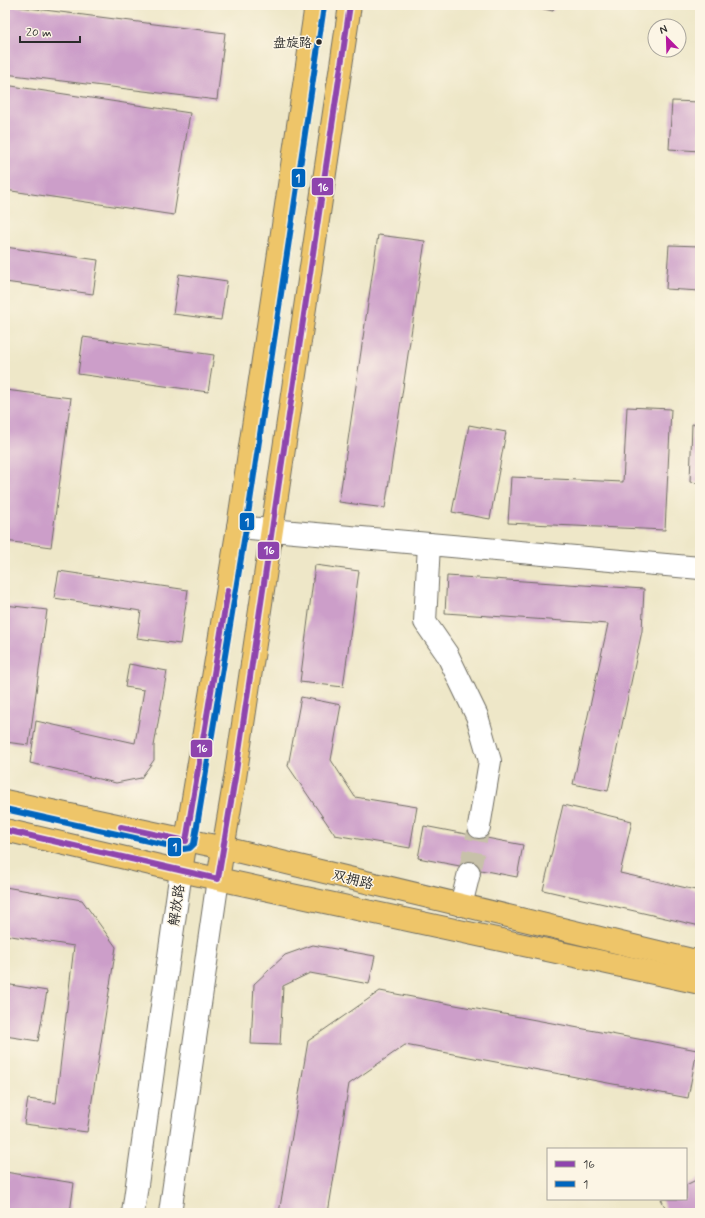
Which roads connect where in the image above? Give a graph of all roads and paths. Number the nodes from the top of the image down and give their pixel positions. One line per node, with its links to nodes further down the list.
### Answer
1 (316, 5): 3 (main road, 解放路)
2 (350, 5): 4 (main road)
3 (238, 527): 4 (street); 10 (main road, 解放路)
4 (272, 530): 5 (street); 11 (main road)
5 (429, 544): 6 (street); 8 (street)
6 (700, 568)
7 (5, 801): 10 (main road, 双拥路)
8 (479, 827)
9 (5, 830): 12 (main road, 双拥路)
10 (186, 840): 11 (main road, 双拥路); 12 (main road, 解放路)
11 (224, 848): 14 (main road); 15 (main road, 双拥路)
12 (181, 871): 14 (main road, 双拥路); 18 (street, 解放路)
13 (469, 873): 15 (street)
14 (218, 879): 17 (main road, 双拥路); 19 (street)
15 (461, 905): 16 (main road, 双拥路)
16 (700, 962)
17 (700, 982)
18 (133, 1213)
19 (170, 1213)

